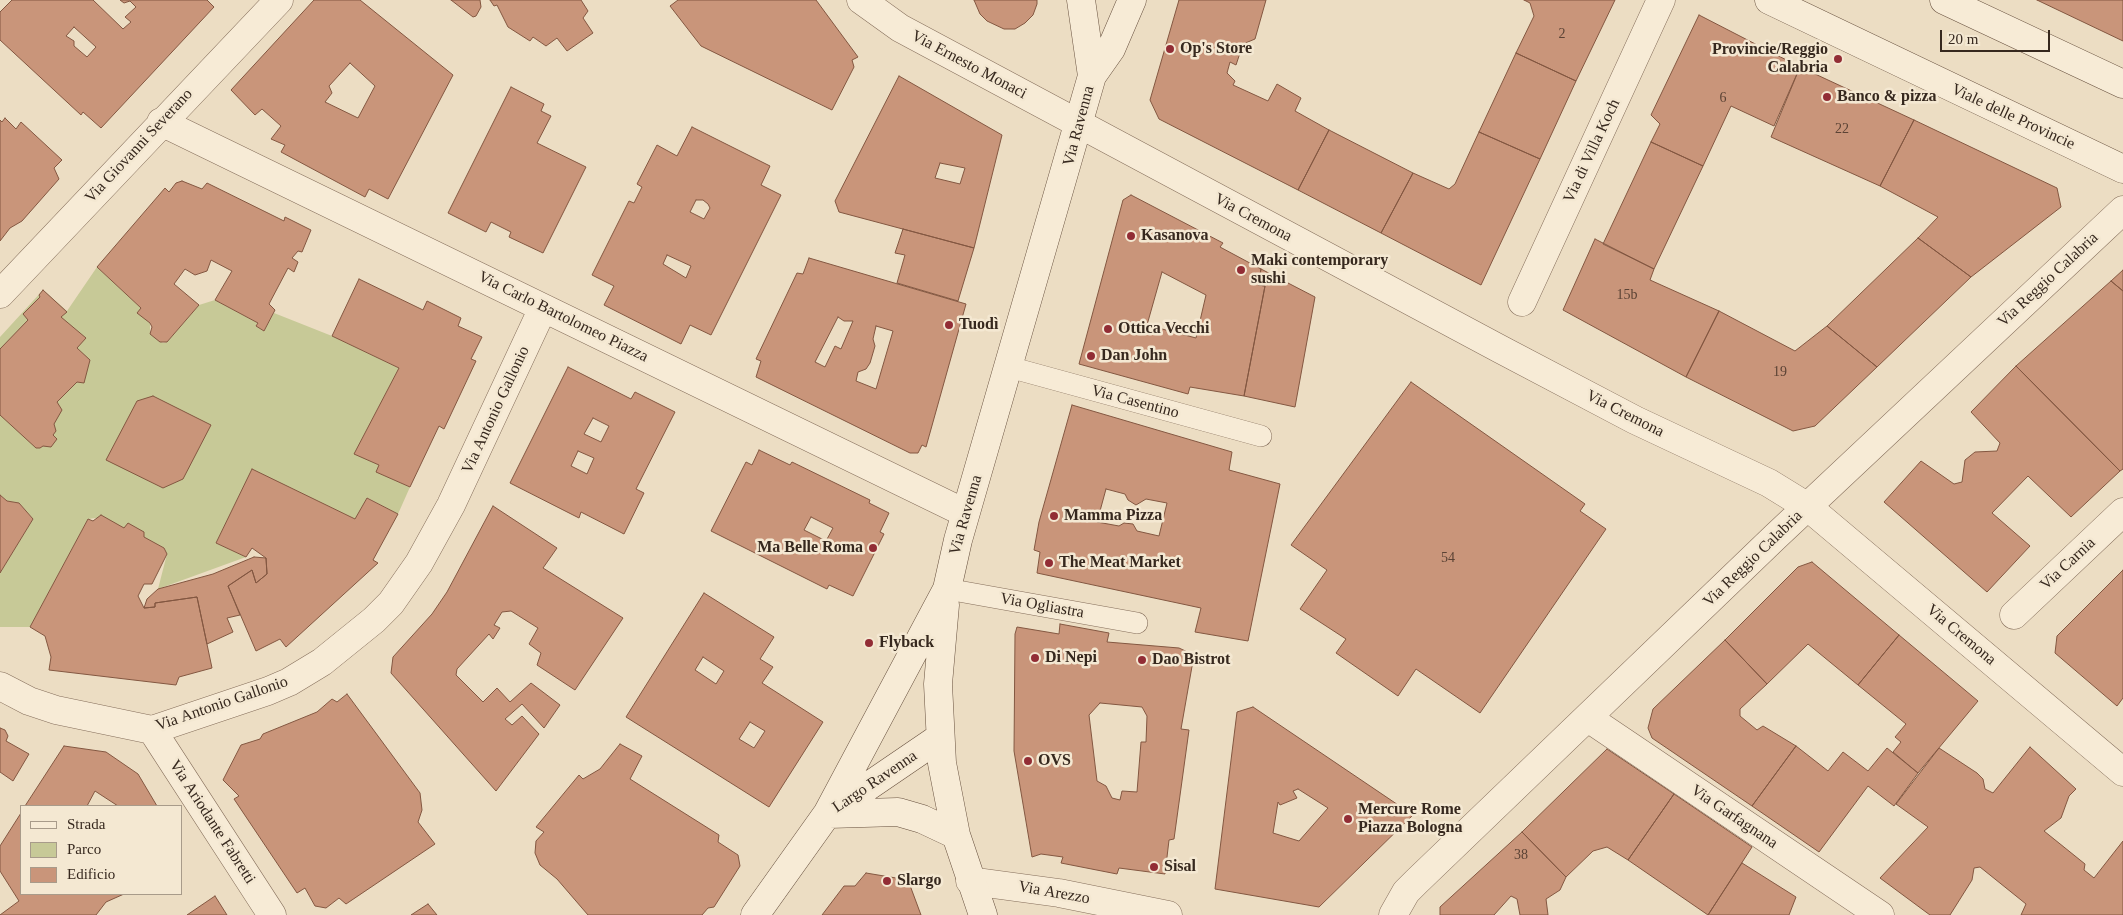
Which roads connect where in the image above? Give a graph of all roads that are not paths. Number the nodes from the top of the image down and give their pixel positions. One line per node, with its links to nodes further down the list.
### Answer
1 (279, 0): 10 (street, Via Giovanni Severano)
2 (861, 0): 11 (street, Via Ernesto Monaci)
3 (1081, 0): 8 (street)
4 (1132, 0): 8 (street)
5 (1662, 0): 15 (street, Via di Villa Koch)
6 (1769, 0): 12 (street, Viale delle Provincie)
7 (1944, 0): 9 (street)
8 (1092, 76): 11 (street, Via Ravenna)
9 (2123, 84)
10 (161, 122): 14 (street, Via Giovanni Severano); 16 (street, Via Carlo Bartolomeo Piazza)
11 (1080, 124): 17 (street, Via Ravenna); 19 (street, Via Cremona)
12 (2123, 168)
13 (2123, 210): 19 (street, Via Reggio Calabria)
14 (0, 294)
15 (1522, 302)
16 (543, 308): 21 (street, Via Carlo Bartolomeo Piazza); 27 (street, Via Antonio Gallonio)
17 (1009, 368): 18 (lane, Via Casentino); 21 (street, Via Ravenna)
18 (1262, 436)
19 (1808, 507): 26 (street, Via Reggio Calabria); 29 (street, Via Cremona)
20 (2123, 512): 23 (street, Via Carnia)
21 (965, 513): 22 (street, Via Ravenna)
22 (947, 589): 24 (lane, Via Ogliastra); 28 (street, Largo Ravenna); 30 (street, Via Ravenna)
23 (2014, 615)
24 (1137, 623)
25 (0, 686): 27 (street, Via Antonio Gallonio)
26 (1588, 718): 37 (street, Via Reggio Calabria); 38 (street, Via Garfagnana)
27 (152, 730): 33 (street, Via Ariodante Fabretti)
28 (939, 738): 30 (street, Largo Ravenna); 31 (street, Largo Ravenna)
29 (2123, 772)
30 (828, 814): 31 (street, Largo Ravenna); 34 (street, Via Ravenna)
31 (956, 835): 32 (street)
32 (970, 880): 35 (street); 36 (street, Via Arezzo)
33 (272, 915)
34 (755, 915)
35 (983, 915)
36 (1168, 915)
37 (1392, 915)
38 (1880, 915)

